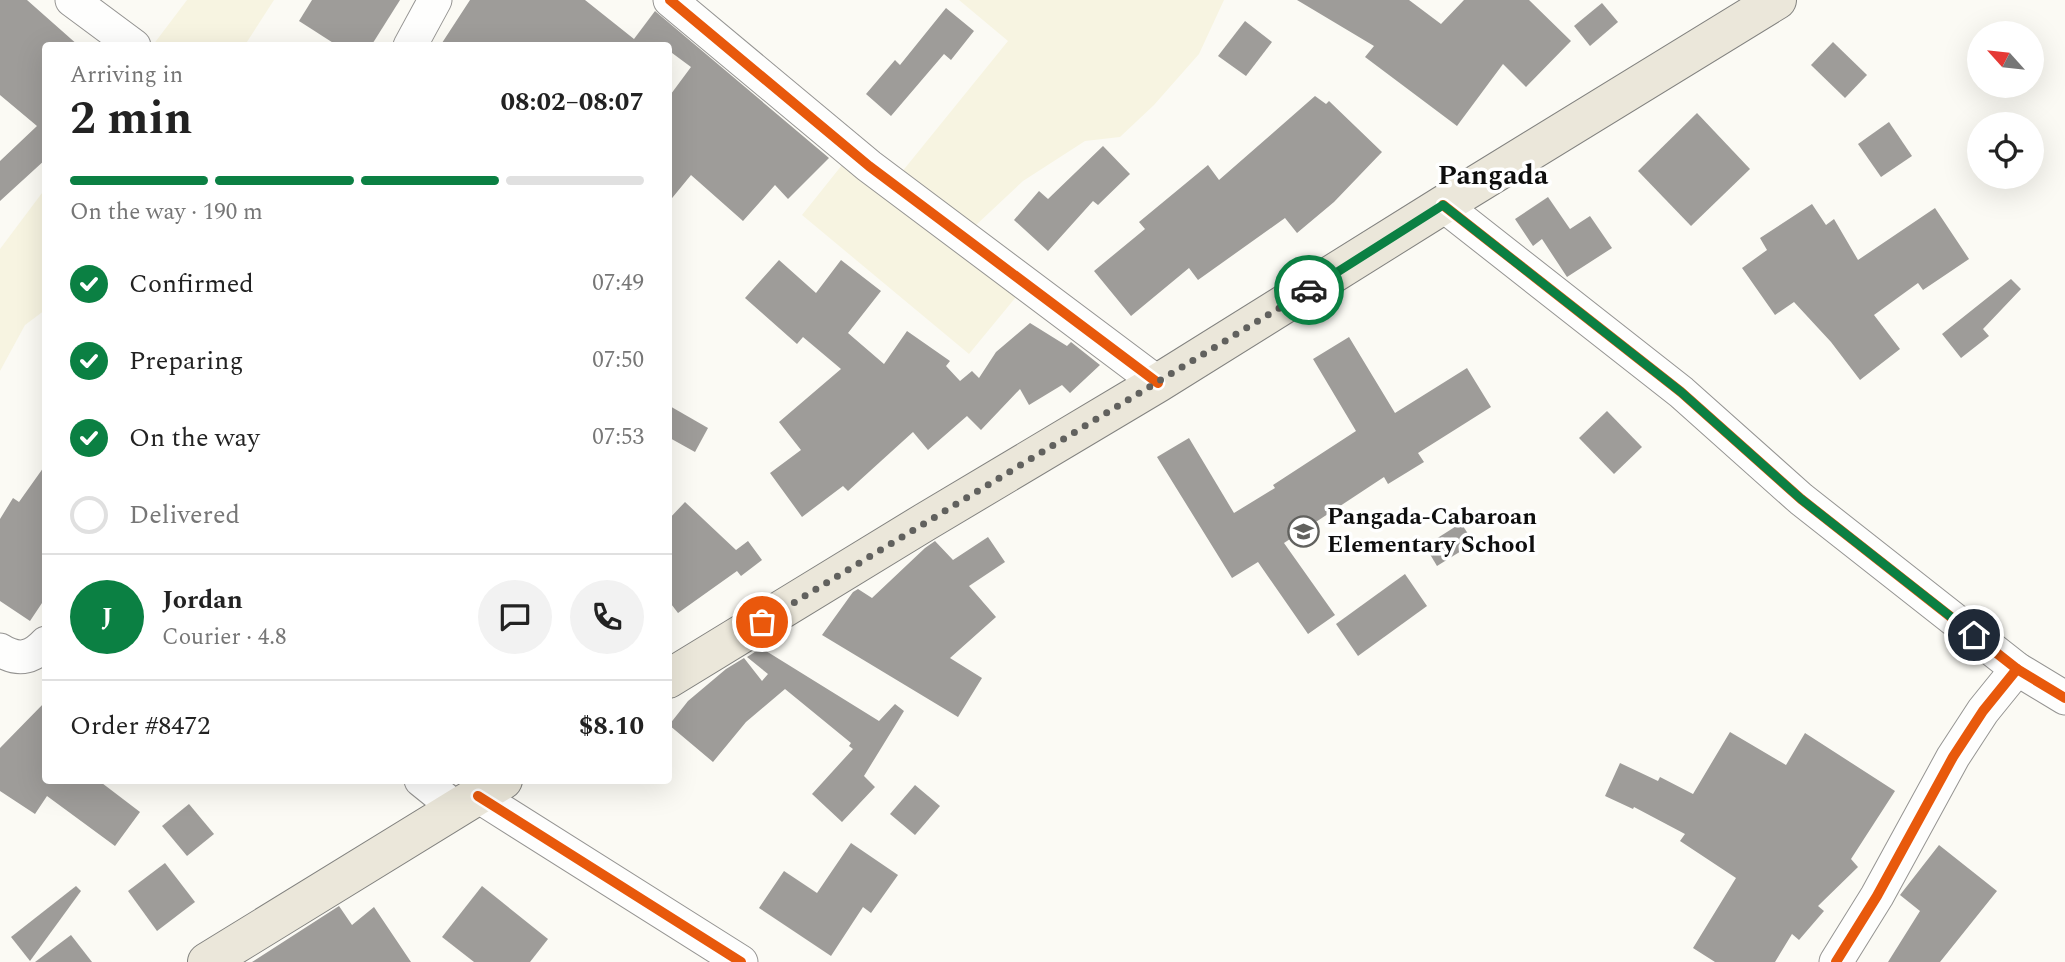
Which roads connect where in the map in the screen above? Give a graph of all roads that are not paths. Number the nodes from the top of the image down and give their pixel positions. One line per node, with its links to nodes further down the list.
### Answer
1 (72, 0): 5 (street)
2 (435, 0): 6 (street)
3 (670, 0): 8 (street)
4 (1777, 0): 7 (main road)
5 (129, 42)
6 (412, 42)
7 (1443, 205): 8 (main road); 11 (street)
8 (1158, 383): 12 (main road)
9 (42, 646): 10 (street)
10 (0, 650)
11 (2017, 669): 13 (street); 18 (street)
12 (672, 677)
13 (2059, 687)
14 (436, 784): 15 (street)
15 (479, 795): 16 (main road); 17 (street)
16 (207, 962)
17 (741, 962)
18 (1836, 962)

